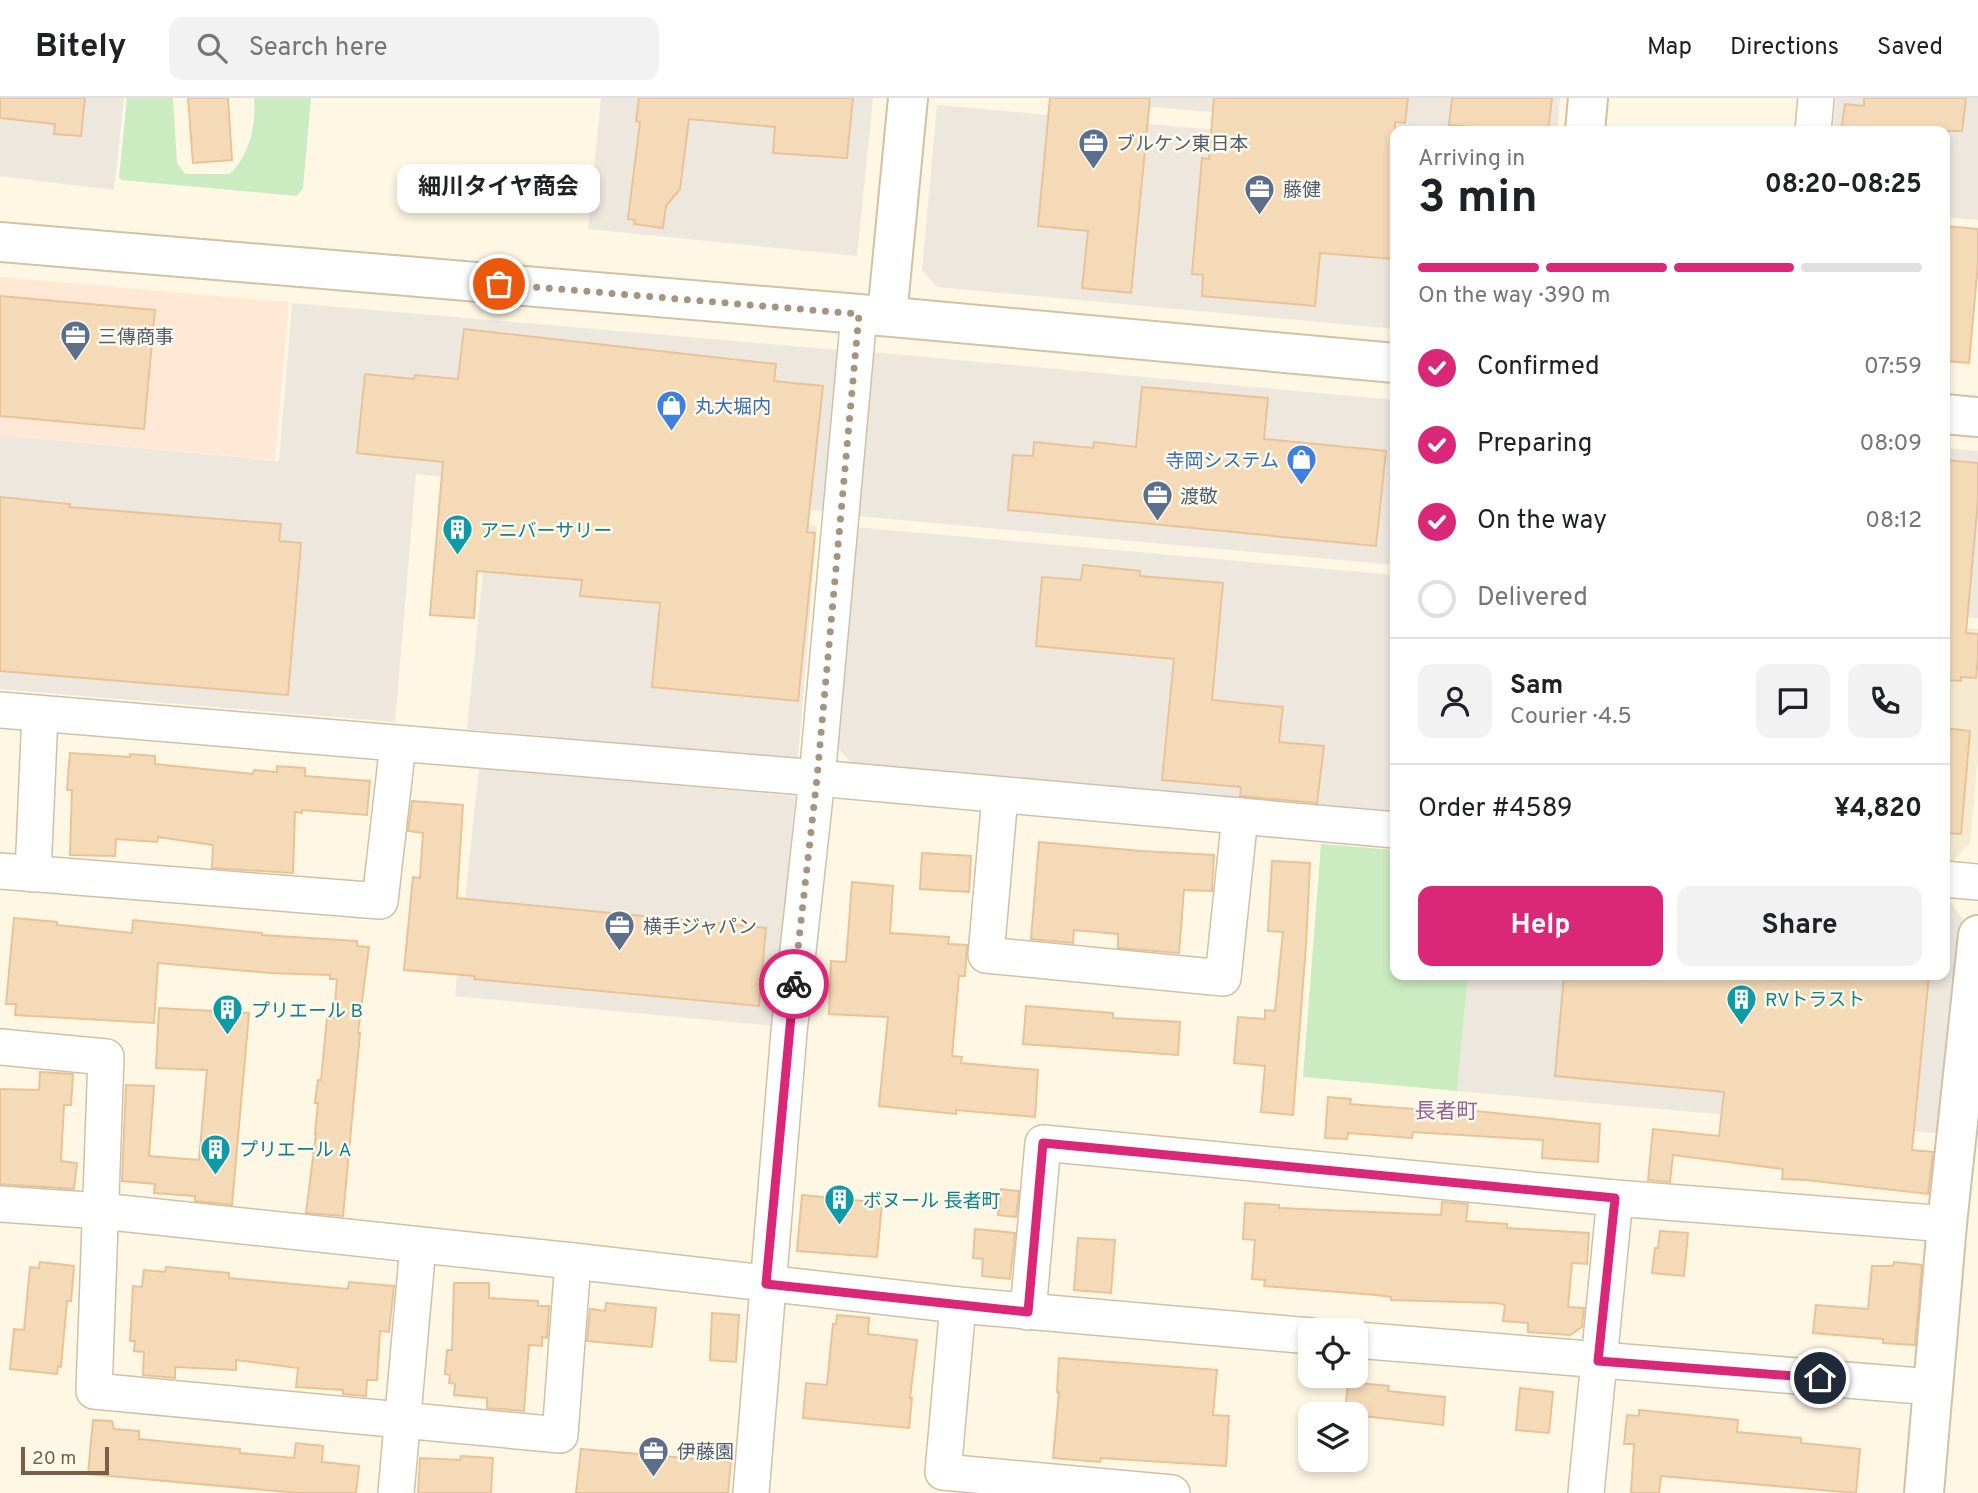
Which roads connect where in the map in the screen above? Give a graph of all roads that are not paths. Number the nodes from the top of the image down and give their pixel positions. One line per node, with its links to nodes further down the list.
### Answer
1 (908, 98): 7 (street)
2 (1588, 98): 4 (street)
3 (1816, 98): 5 (street)
4 (1585, 126)
5 (1813, 126)
6 (0, 242): 7 (street)
7 (873, 315): 8 (street); 14 (street)
8 (1390, 363)
9 (1950, 415): 10 (street)
10 (1978, 417)
11 (0, 710): 12 (street)
12 (40, 713): 13 (street); 18 (street)
13 (398, 744): 14 (street); 18 (street)
14 (817, 778): 15 (street); 30 (street)
15 (1000, 796): 16 (street); 16 (street)
16 (1240, 816): 17 (street)
17 (1390, 830)
18 (16, 872)
19 (1950, 880): 20 (street)
20 (1978, 882)
21 (1978, 935): 23 (street)
22 (0, 1047): 26 (street)
23 (1972, 1051): 27 (street)
24 (1615, 1198): 27 (street); 32 (street); 35 (street)
25 (0, 1203): 26 (street)
26 (101, 1211): 28 (street); 37 (street)
27 (1947, 1224): 36 (street)
28 (418, 1246): 29 (street); 37 (street)
29 (573, 1261): 30 (street); 37 (street)
30 (766, 1284): 31 (street); 39 (street)
31 (958, 1306): 32 (street); 40 (street)
32 (1028, 1312): 33 (street)
33 (1298, 1335)
34 (1368, 1341): 35 (street)
35 (1598, 1361): 36 (street); 41 (street)
36 (1932, 1387): 42 (street)
37 (402, 1420): 38 (street)
38 (396, 1493)
39 (751, 1493)
40 (1172, 1493)
41 (1586, 1493)
42 (1924, 1493)

